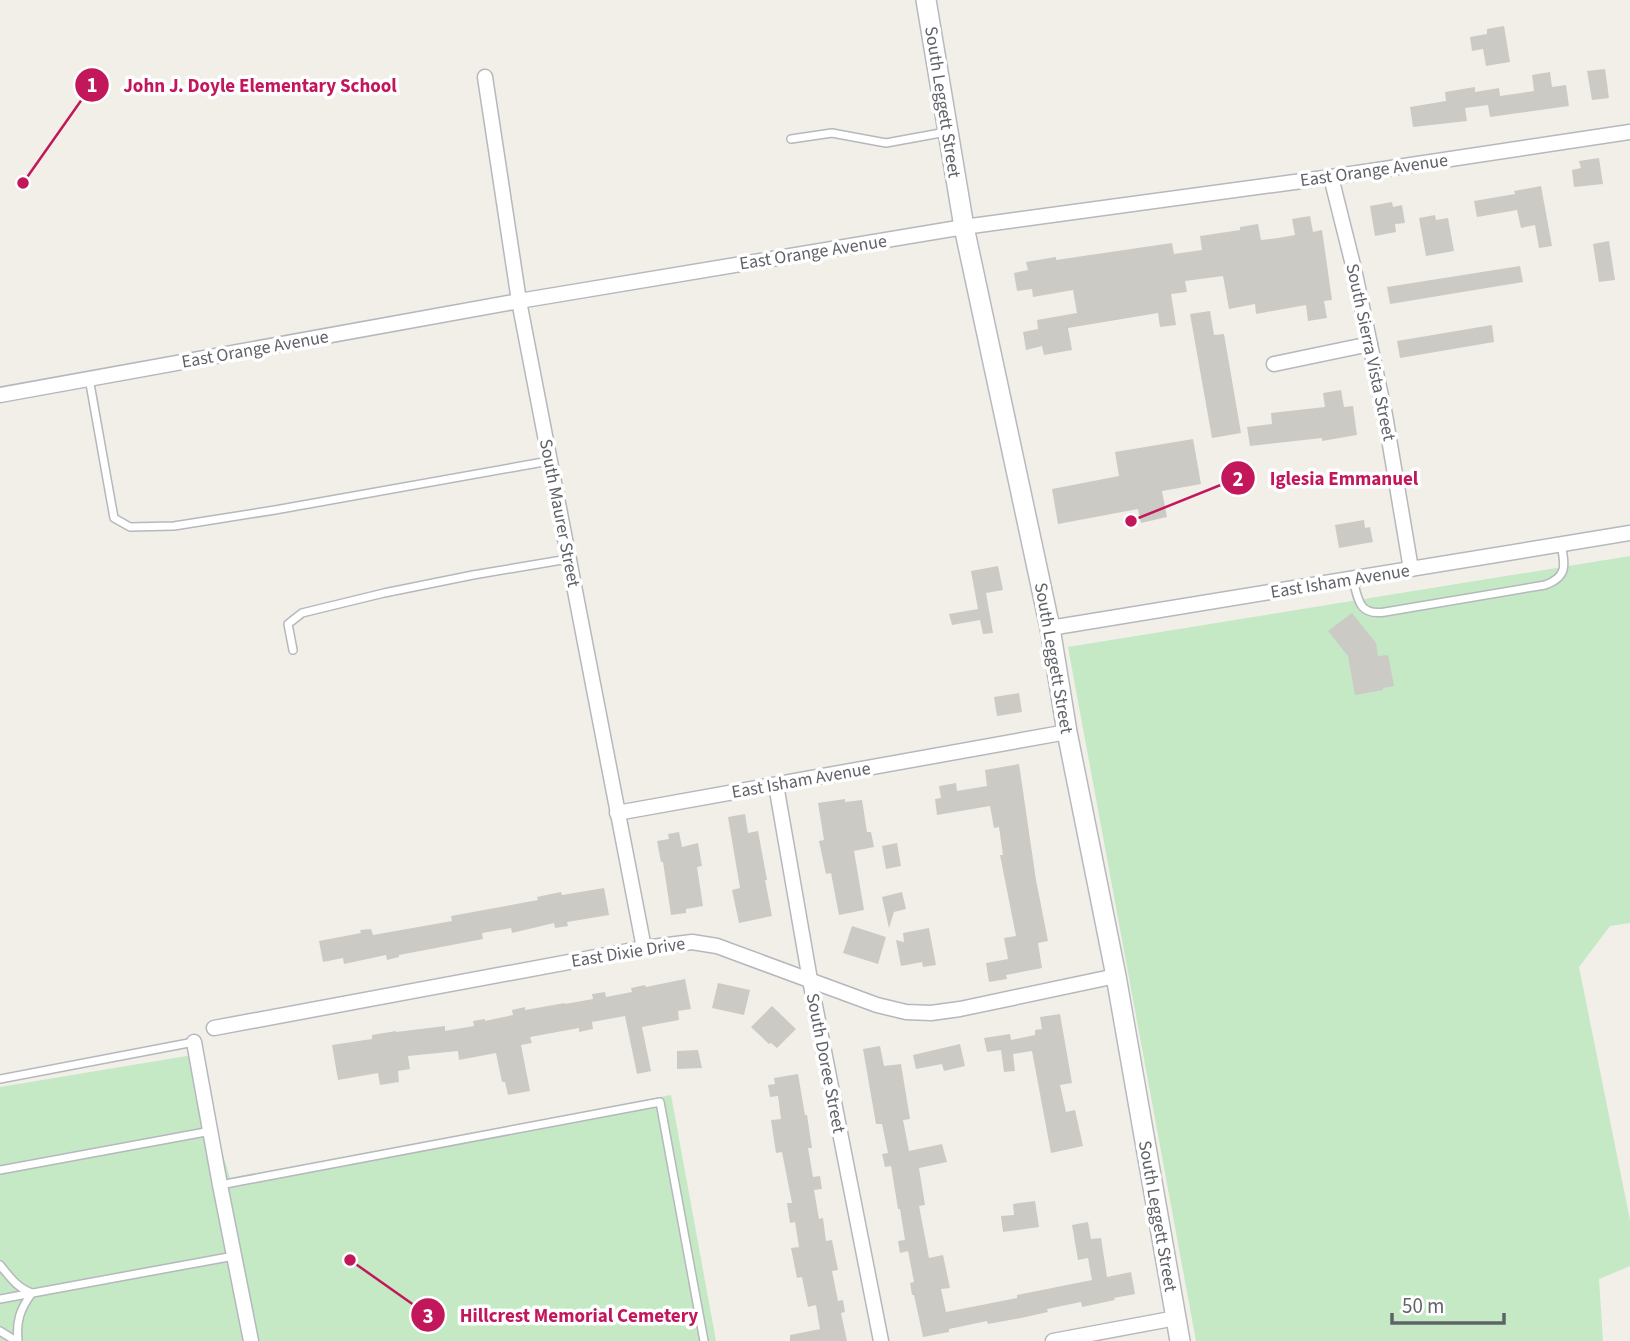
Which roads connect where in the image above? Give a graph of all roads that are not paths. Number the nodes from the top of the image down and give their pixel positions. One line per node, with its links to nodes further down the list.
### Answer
1 (926, 0): 3 (street, South Leggett Street)
2 (485, 77): 8 (street, South Maurer Street)
3 (947, 132): 5 (lane); 7 (street, South Leggett Street)
4 (1630, 132): 6 (street, East Orange Avenue)
5 (791, 139)
6 (1331, 177): 7 (street, East Orange Avenue); 9 (street, South Sierra Vista Street)
7 (964, 227): 8 (street, East Orange Avenue); 19 (street, South Leggett Street)
8 (519, 301): 11 (street, East Orange Avenue); 13 (street, South Maurer Street)
9 (1370, 344): 10 (street); 17 (street, South Sierra Vista Street)
10 (1274, 365)
11 (89, 379): 12 (street, East Orange Avenue); 13 (lane)
12 (0, 395)
13 (550, 461): 16 (street, South Maurer Street)
14 (1630, 533): 15 (street, East Isham Avenue)
15 (1561, 544): 17 (street, East Isham Avenue); 18 (lane)
16 (569, 559): 20 (lane); 23 (street, South Maurer Street)
17 (1412, 569): 18 (street, East Isham Avenue)
18 (1353, 578): 19 (street, East Isham Avenue)
19 (1050, 628): 21 (street, South Leggett Street)
20 (292, 650)
21 (1067, 732): 22 (street, East Isham Avenue); 25 (street, South Leggett Street)
22 (776, 785): 23 (street, East Isham Avenue); 26 (street, South Doree Street)
23 (617, 813): 24 (street, South Maurer Street)
24 (644, 948): 26 (street, East Dixie Drive); 27 (street, East Dixie Drive)
25 (1116, 976): 26 (street, East Dixie Drive); 37 (street, South Leggett Street)
26 (810, 980): 42 (street, South Doree Street)
27 (214, 1028)
28 (194, 1042): 29 (lane); 30 (street)
29 (0, 1079)
30 (211, 1131): 31 (lane); 32 (street)
31 (0, 1170)
32 (220, 1185): 33 (street); 41 (lane)
33 (234, 1256): 35 (lane); 40 (street)
34 (0, 1265): 35 (lane)
35 (32, 1293): 36 (lane); 39 (lane)
36 (0, 1299)
37 (1176, 1318): 43 (street); 44 (street, South Leggett Street)
38 (0, 1331): 39 (lane)
39 (17, 1341)
40 (251, 1341)
41 (704, 1341)
42 (881, 1341)
43 (1053, 1341)
44 (1180, 1341)

